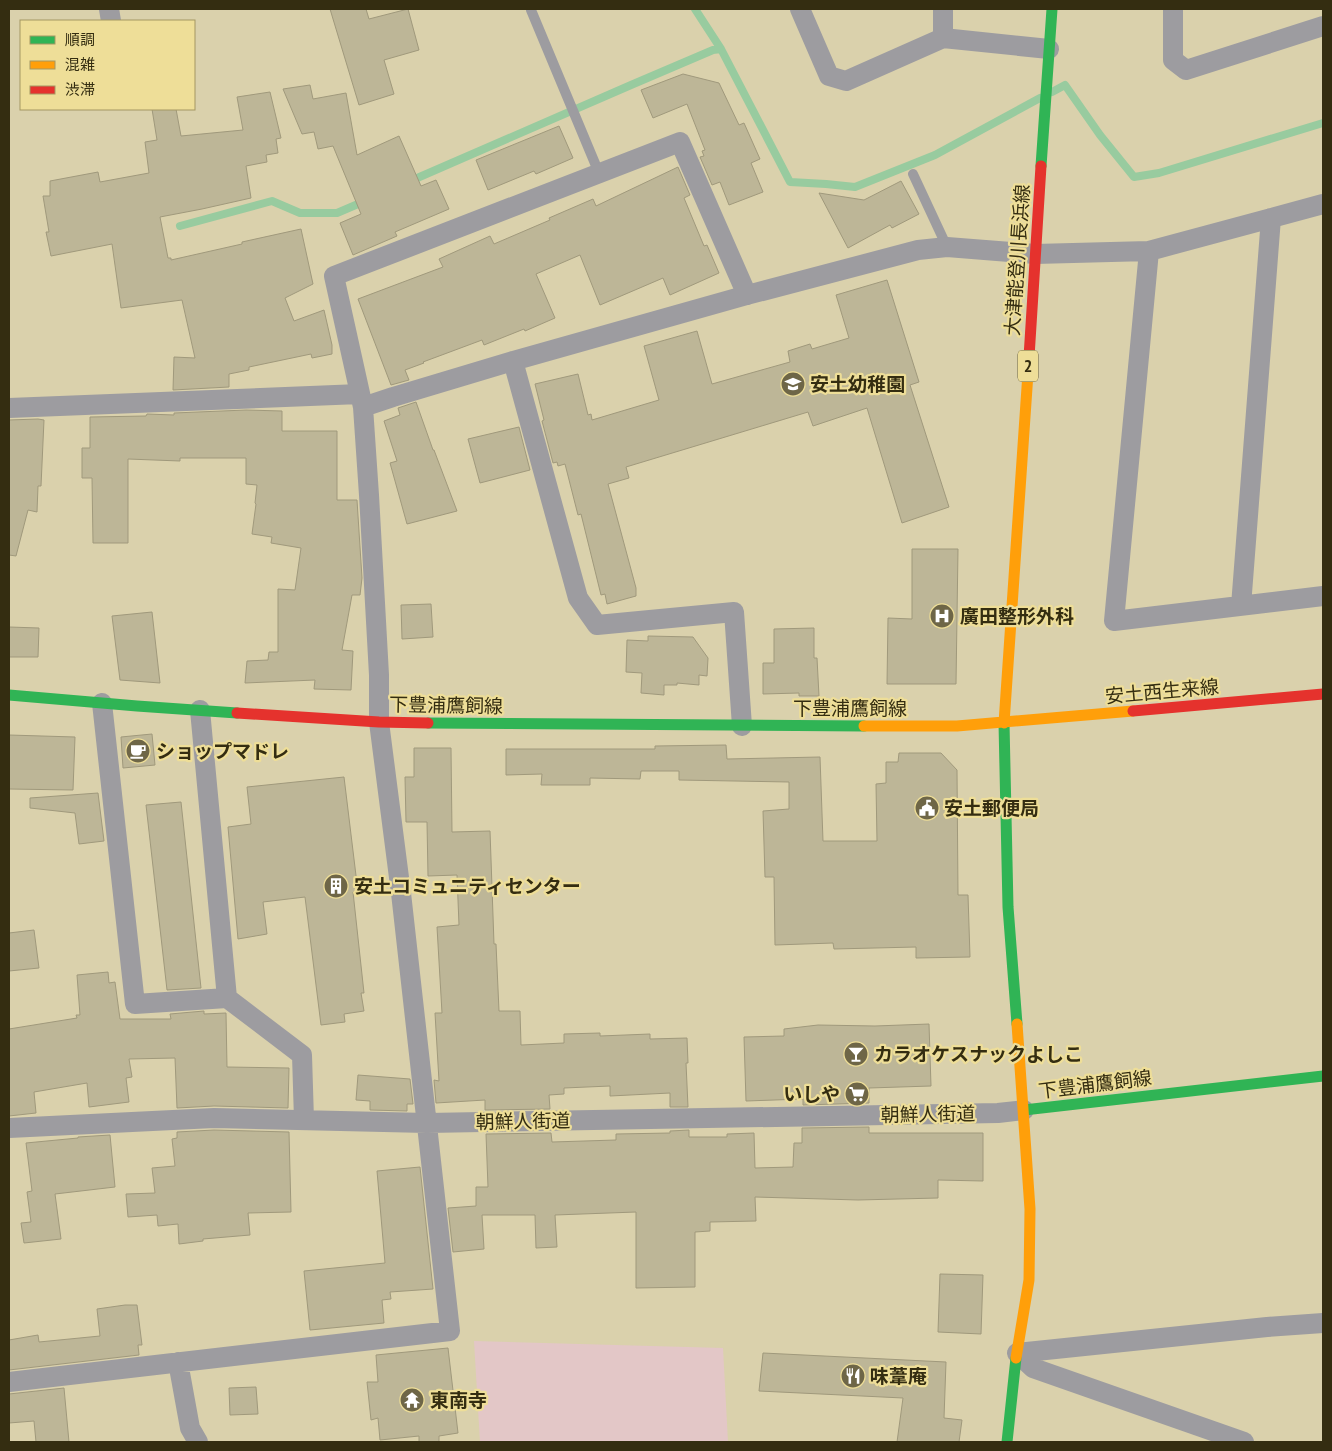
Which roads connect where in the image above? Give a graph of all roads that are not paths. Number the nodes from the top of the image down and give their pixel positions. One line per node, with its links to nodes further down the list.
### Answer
1 (800, 9): 7 (street)
2 (943, 9): 7 (street)
3 (1052, 9): 8 (main road, 大津能登川長浜線 / 2)
4 (1173, 9): 6 (street)
5 (531, 10): 9 (lane)
6 (1323, 26)
7 (942, 38): 8 (street)
8 (1049, 49): 15 (main road, 大津能登川長浜線 / 2)
9 (599, 173): 16 (street); 18 (street)
10 (914, 174): 13 (lane)
11 (1323, 204): 12 (street)
12 (1271, 218): 14 (street); 21 (street)
13 (947, 247): 15 (street); 16 (street)
14 (1149, 251): 15 (street); 21 (street)
15 (1035, 254): 27 (main road, 大津能登川長浜線 / 2)
16 (747, 295): 17 (street)
17 (513, 361): 18 (street); 28 (street)
18 (361, 401): 19 (street); 26 (street)
19 (9, 408)
20 (1323, 596): 21 (street)
21 (1241, 606)
22 (1323, 694): 27 (main road, 安土西生来線)
23 (9, 695): 24 (main road, 下豊浦鷹飼線)
24 (102, 703): 25 (main road, 下豊浦鷹飼線); 29 (street)
25 (200, 710): 26 (main road, 下豊浦鷹飼線); 29 (street)
26 (379, 722): 28 (main road, 下豊浦鷹飼線); 33 (street)
27 (1004, 723): 28 (main road, 下豊浦鷹飼線); 31 (main road, 下豊浦鷹飼線)
28 (742, 726)
29 (227, 998): 32 (street)
30 (1323, 1076): 31 (main road, 下豊浦鷹飼線)
31 (1024, 1110): 33 (street, 朝鮮人街道); 36 (main road)
32 (304, 1120): 33 (street, 朝鮮人街道); 34 (street, 朝鮮人街道)
33 (427, 1123): 37 (street)
34 (9, 1128)
35 (1323, 1323): 36 (street)
36 (1017, 1353): 40 (main road); 41 (street)
37 (178, 1362): 38 (street); 39 (street)
38 (9, 1382)
39 (198, 1442)
40 (1007, 1442)
41 (1244, 1442)

